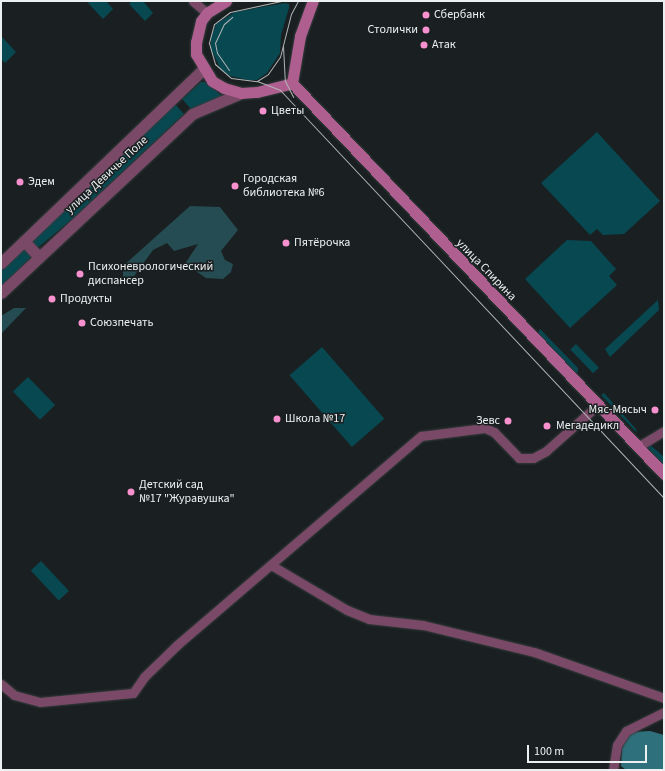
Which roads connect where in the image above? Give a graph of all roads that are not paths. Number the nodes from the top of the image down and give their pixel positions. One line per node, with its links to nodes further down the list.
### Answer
1 (193, 1): 4 (street)
2 (226, 1): 4 (main road)
3 (313, 1): 6 (main road)
4 (207, 13): 5 (main road, улица Девичье Поле)
5 (203, 69): 7 (main road, улица Девичье Поле); 8 (street, улица Девичье Поле)
6 (292, 83): 7 (main road, улица Девичье Поле); 12 (main road, улица Спирина)
7 (241, 93): 9 (street, улица Девичье Поле)
8 (24, 241): 9 (street); 10 (street, улица Девичье Поле)
9 (39, 257): 11 (street, улица Девичье Поле)
10 (1, 263)
11 (1, 293)
12 (599, 404): 14 (main road, улица Спирина); 16 (street)
13 (664, 431): 14 (street)
14 (638, 446): 15 (main road, улица Спирина)
15 (664, 474)
16 (271, 565): 17 (street); 18 (street)
17 (1, 684)
18 (664, 698)
19 (664, 712): 20 (street)
20 (613, 770)

